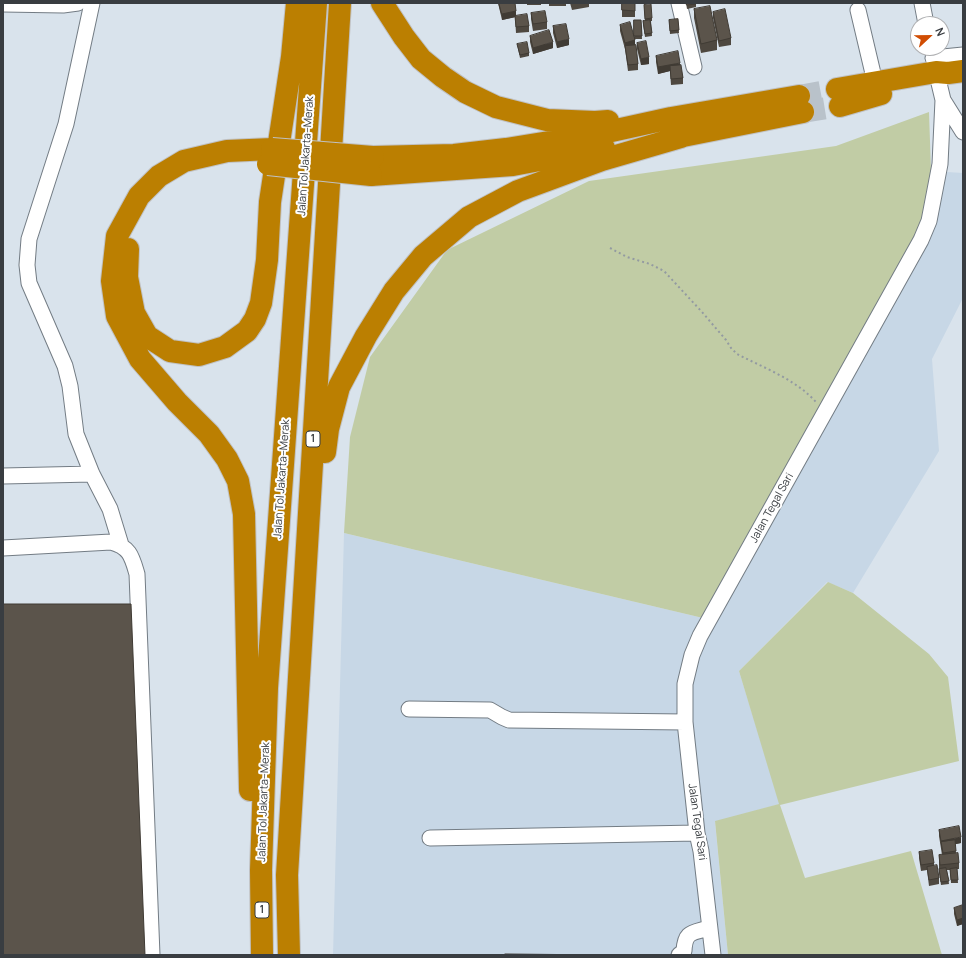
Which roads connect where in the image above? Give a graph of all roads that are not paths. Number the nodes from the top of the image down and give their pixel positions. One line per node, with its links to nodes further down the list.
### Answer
1 (78, 3): 9 (street)
2 (92, 3): 20 (street)
3 (297, 3): 19 (highway)
4 (316, 3): 28 (highway, Jalan Tol Jakarta–Merak / 1)
5 (340, 3): 29 (highway, 1)
6 (382, 3): 17 (highway)
7 (679, 3): 13 (street)
8 (922, 3): 11 (street)
9 (3, 4)
10 (858, 10): 15 (street)
11 (924, 16)
12 (963, 55): 14 (street)
13 (694, 67)
14 (942, 72): 15 (highway); 15 (highway); 18 (street); 25 (street, Jalan Tegal Sari)
15 (875, 82)
16 (801, 104): 17 (highway)
17 (676, 127): 19 (highway, bridge); 29 (highway)
18 (963, 132)
19 (270, 157): 28 (highway)
20 (92, 474): 21 (street); 22 (street)
21 (3, 476)
22 (121, 545): 23 (street); 32 (street)
23 (3, 548)
24 (409, 709): 25 (street)
25 (685, 722): 26 (street, Jalan Tegal Sari)
26 (697, 833): 27 (street); 30 (street, Jalan Tegal Sari)
27 (430, 838)
28 (261, 870): 33 (highway, Jalan Tol Jakarta–Merak / 1)
29 (287, 875): 34 (highway, 1)
30 (709, 928): 31 (street); 35 (street, Jalan Tegal Sari)
31 (684, 954)
32 (152, 955)
33 (262, 955)
34 (289, 955)
35 (713, 955)

